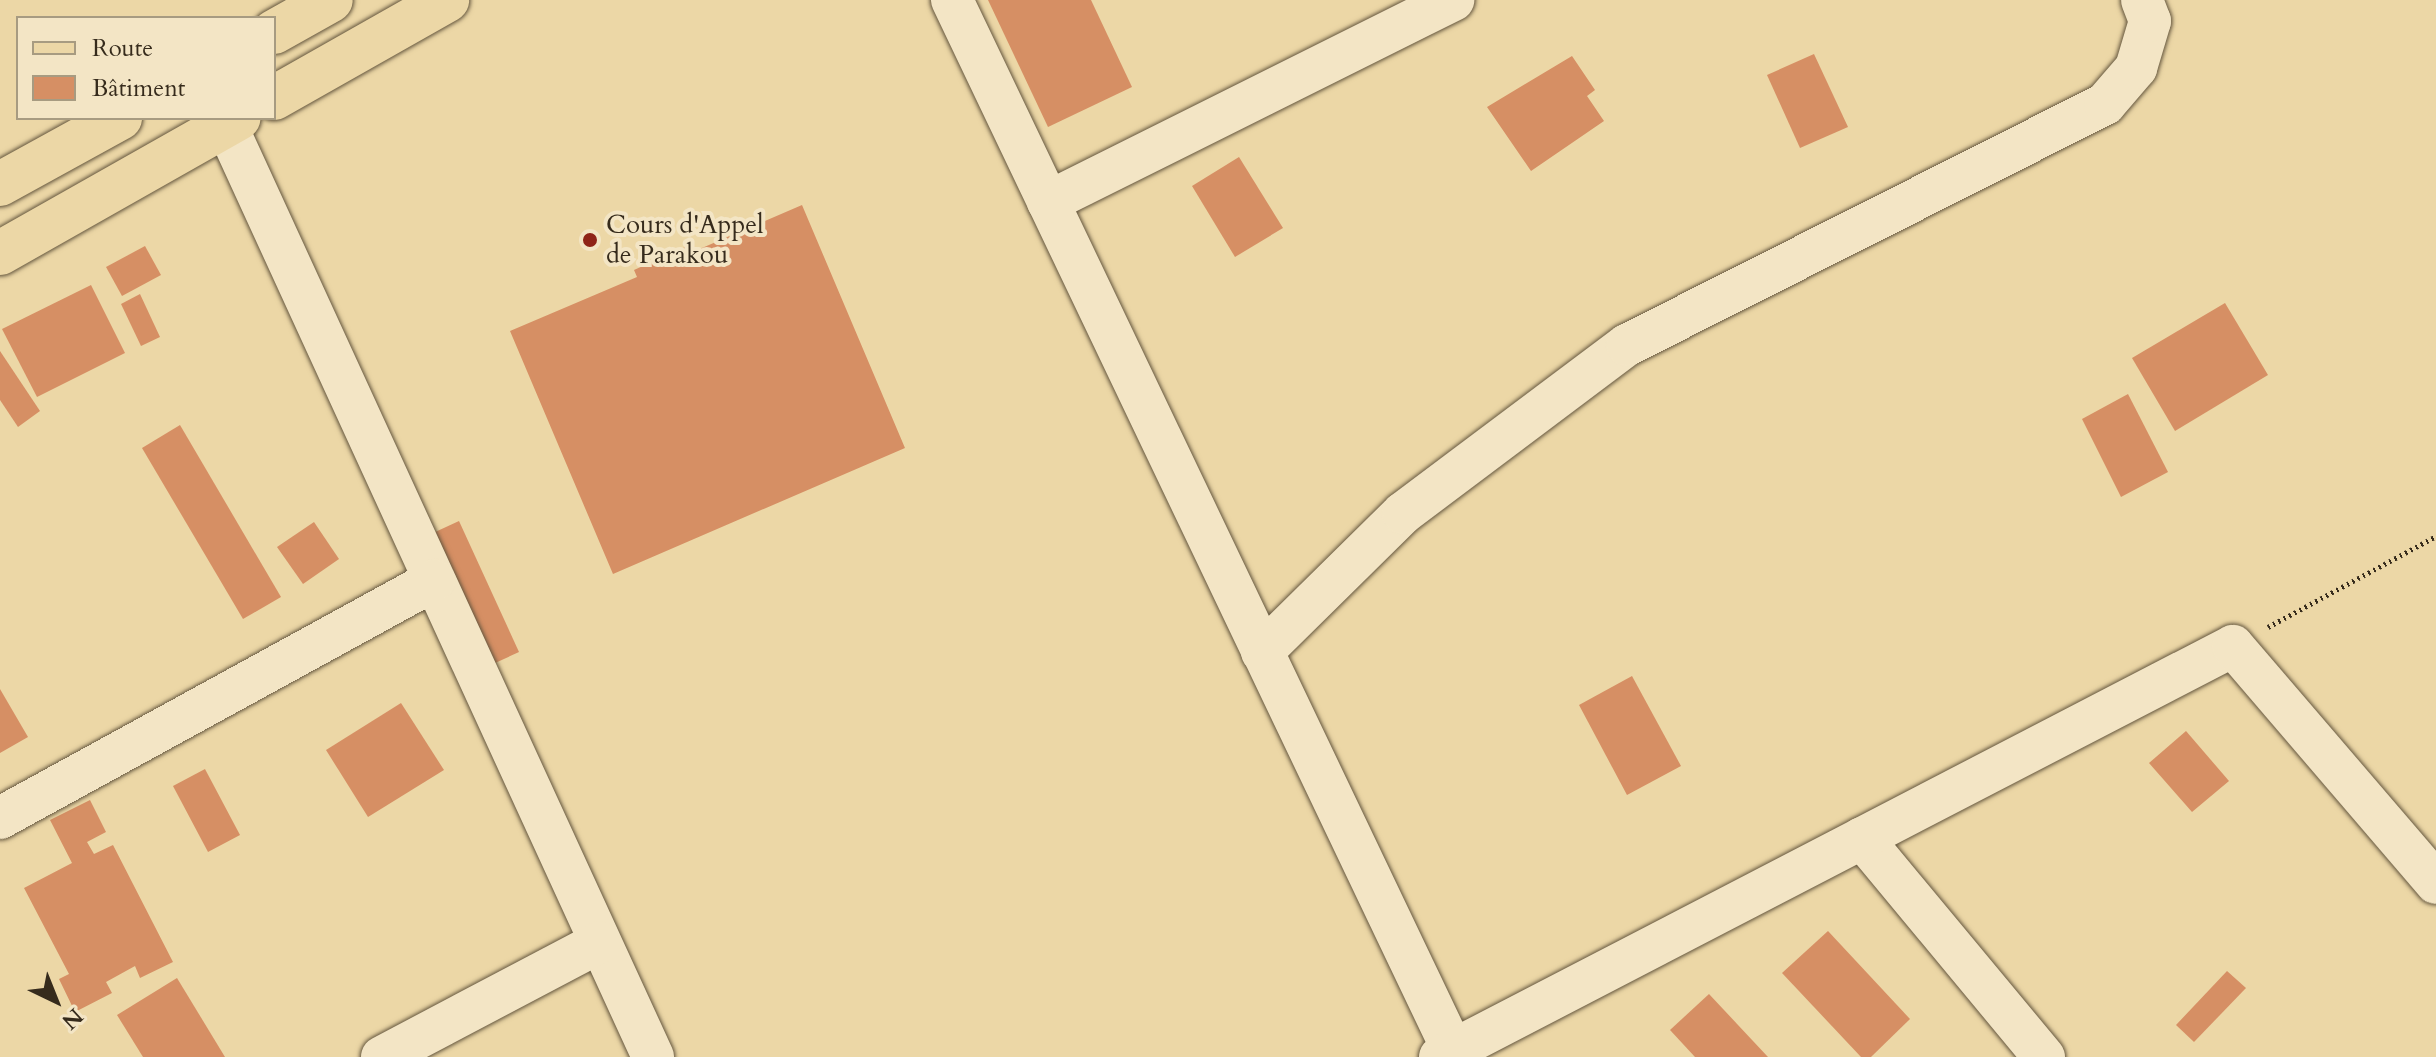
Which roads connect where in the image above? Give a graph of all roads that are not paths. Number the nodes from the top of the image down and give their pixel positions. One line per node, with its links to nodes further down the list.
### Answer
1 (331, 0): 6 (main road)
2 (447, 0): 7 (main road)
3 (952, 0): 11 (street)
4 (1453, 0): 11 (street)
5 (2142, 0): 14 (street)
6 (276, 31)
7 (276, 97)
8 (116, 120): 10 (main road)
9 (232, 122): 12 (main road); 13 (street)
10 (0, 184)
11 (1048, 202): 14 (street)
12 (0, 253)
13 (434, 580): 15 (street); 18 (street)
14 (1262, 652): 19 (street)
15 (0, 818)
16 (1862, 838): 17 (street); 19 (street); 22 (street)
17 (2436, 883)
18 (600, 942): 20 (street); 21 (street)
19 (1449, 1055)
20 (382, 1057)
21 (653, 1057)
22 (2044, 1057)

